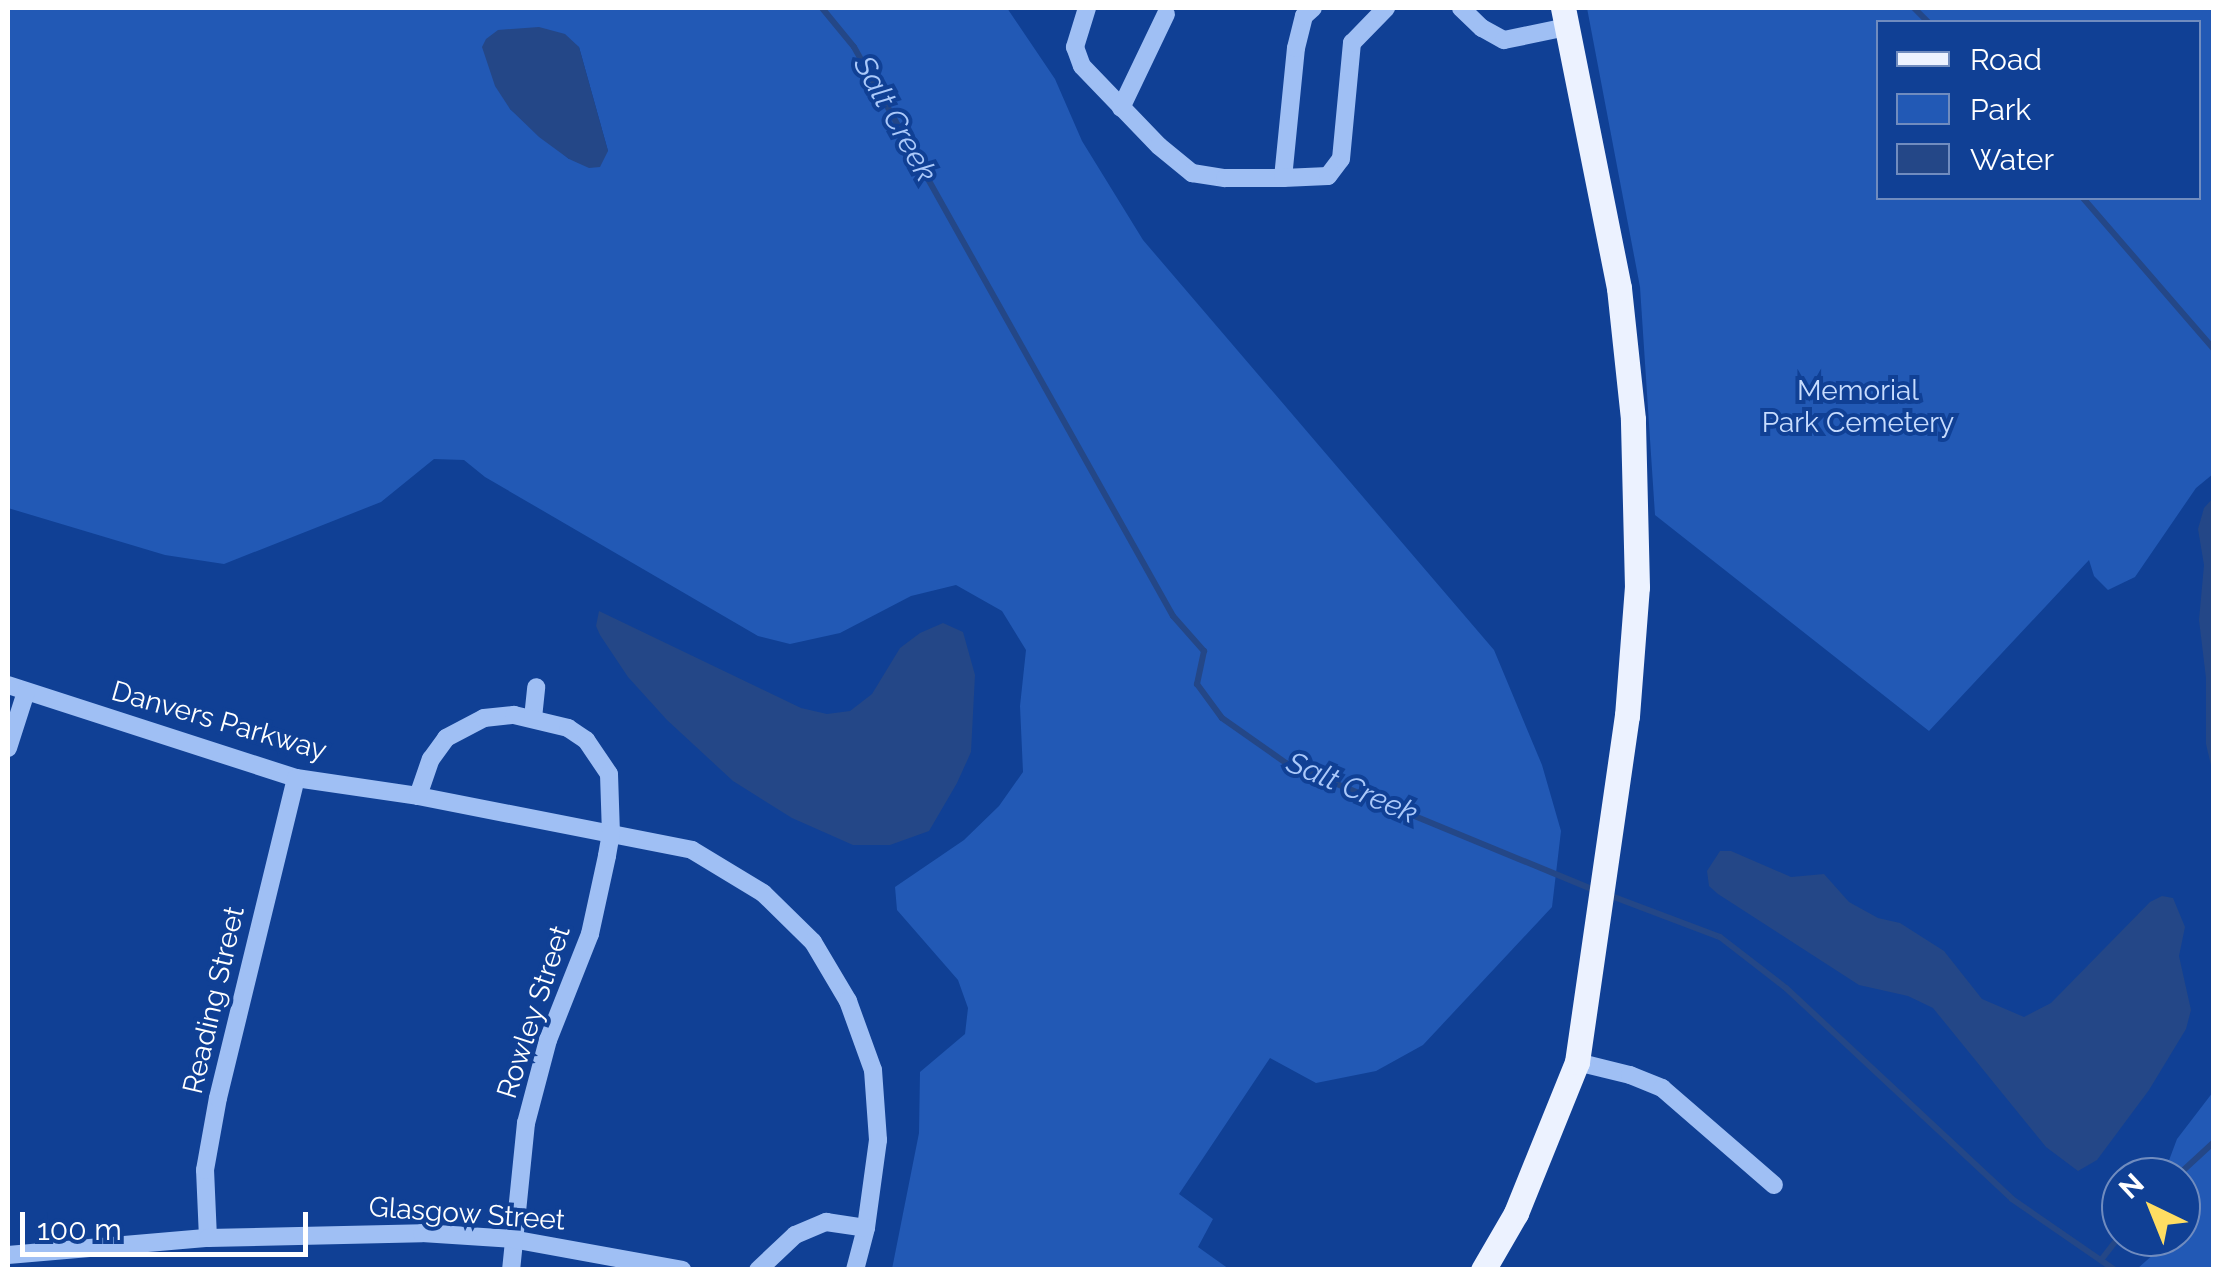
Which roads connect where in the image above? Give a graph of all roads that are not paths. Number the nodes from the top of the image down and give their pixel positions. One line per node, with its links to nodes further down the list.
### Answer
1 (1087, 8): 7 (street)
2 (1314, 8): 8 (street)
3 (1386, 8): 8 (street)
4 (1461, 8): 6 (street)
5 (1166, 14): 7 (street)
6 (1565, 17): 17 (main road)
7 (1121, 108): 8 (street)
8 (1283, 178)
9 (8, 685): 11 (street, Danvers Parkway)
10 (536, 687): 12 (street)
11 (26, 692): 13 (street); 14 (street, Danvers Parkway)
12 (532, 718): 15 (street); 16 (street)
13 (8, 748)
14 (296, 778): 15 (street, Danvers Parkway); 20 (street, Reading Street)
15 (418, 796): 16 (street, Danvers Parkway)
16 (611, 833): 19 (street, Danvers Parkway); 21 (street, Rowley Street)
17 (1577, 1062): 18 (street); 27 (main road)
18 (1774, 1185)
19 (866, 1228): 25 (street); 26 (street, Danvers Parkway)
20 (208, 1238): 21 (street, Glasgow Street); 22 (street, Glasgow Street)
21 (512, 1239): 23 (street, Rowley Street); 24 (street, Glasgow Street)
22 (10, 1260)
23 (510, 1270)
24 (682, 1270)
25 (758, 1270)
26 (855, 1270)
27 (1483, 1270)

